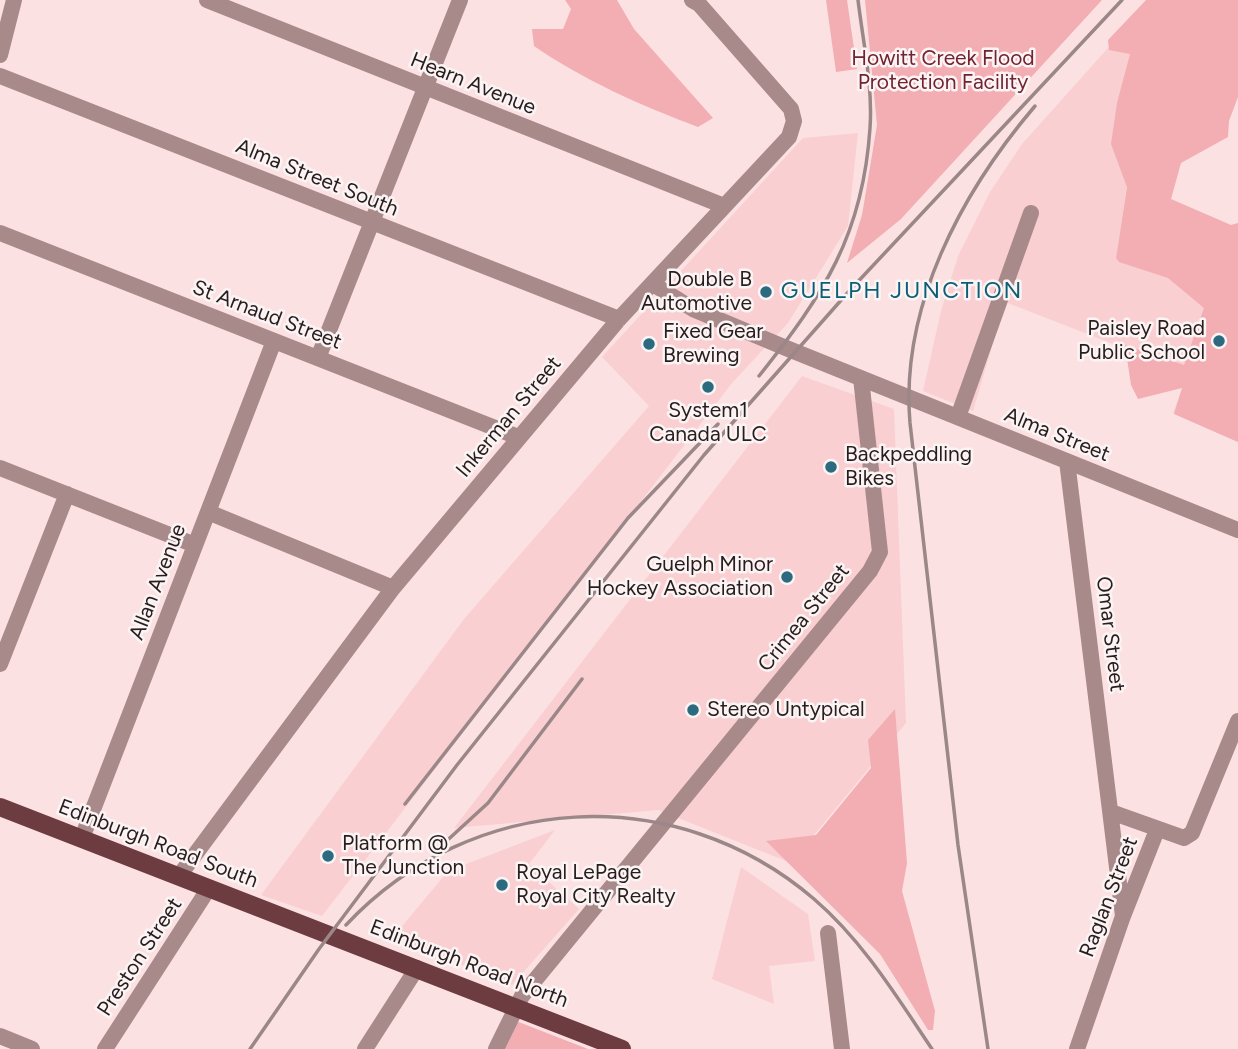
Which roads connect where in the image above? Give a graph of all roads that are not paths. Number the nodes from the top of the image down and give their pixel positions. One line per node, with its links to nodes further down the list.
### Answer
1 (14, 0): 5 (street)
2 (207, 0): 7 (street, Hearn Avenue)
3 (460, 0): 7 (street)
4 (697, 1): 8 (street, Inkerman Street)
5 (0, 55)
6 (0, 76): 10 (street, Alma Street South)
7 (426, 88): 8 (street, Hearn Avenue); 10 (street)
8 (724, 206): 12 (street, Inkerman Street)
9 (1031, 213): 17 (street)
10 (373, 223): 13 (street, Alma Street South); 15 (street)
11 (0, 233): 14 (street, St Arnaud Street)
12 (653, 284): 13 (street, Inkerman Street); 16 (street)
13 (619, 319): 18 (street, Inkerman Street)
14 (274, 341): 15 (street, St Arnaud Street); 22 (street, Allan Avenue)
15 (318, 358): 18 (street, St Arnaud Street)
16 (861, 378): 17 (street, Alma Street); 38 (street, Crimea Street)
17 (958, 417): 19 (street, Alma Street)
18 (518, 437): 25 (street, Inkerman Street)
19 (1067, 461): 23 (street, Alma Street); 29 (street, Omar Street)
20 (0, 468): 21 (street)
21 (66, 494): 24 (street); 26 (street)
22 (208, 512): 24 (street, Allan Avenue); 25 (street)
23 (1238, 530)
24 (194, 545): 31 (street, Allan Avenue)
25 (393, 588): 32 (street, Inkerman Street)
26 (0, 664)
27 (1238, 721): 30 (street, Raglan Street)
28 (0, 807): 31 (main road, Edinburgh Road South)
29 (1111, 812): 30 (street); 34 (street, Omar Street)
30 (1157, 830): 34 (street, Raglan Street)
31 (82, 838): 32 (main road, Edinburgh Road South)
32 (180, 876): 33 (main road, Edinburgh Road South)
33 (209, 888): 35 (main road, Edinburgh Road South); 41 (street, Preston Street)
34 (1123, 916): 46 (street, Raglan Street)
35 (299, 923): 37 (main road, Edinburgh Road North)
36 (828, 933): 45 (street)
37 (417, 968): 38 (main road, Edinburgh Road North); 42 (street)
38 (515, 1006): 43 (street, Crimea Street); 44 (main road, Edinburgh Road North)
39 (0, 1036): 40 (street)
40 (33, 1049)
41 (105, 1049)
42 (365, 1049)
43 (496, 1049)
44 (622, 1049)
45 (842, 1049)
46 (1077, 1049)

